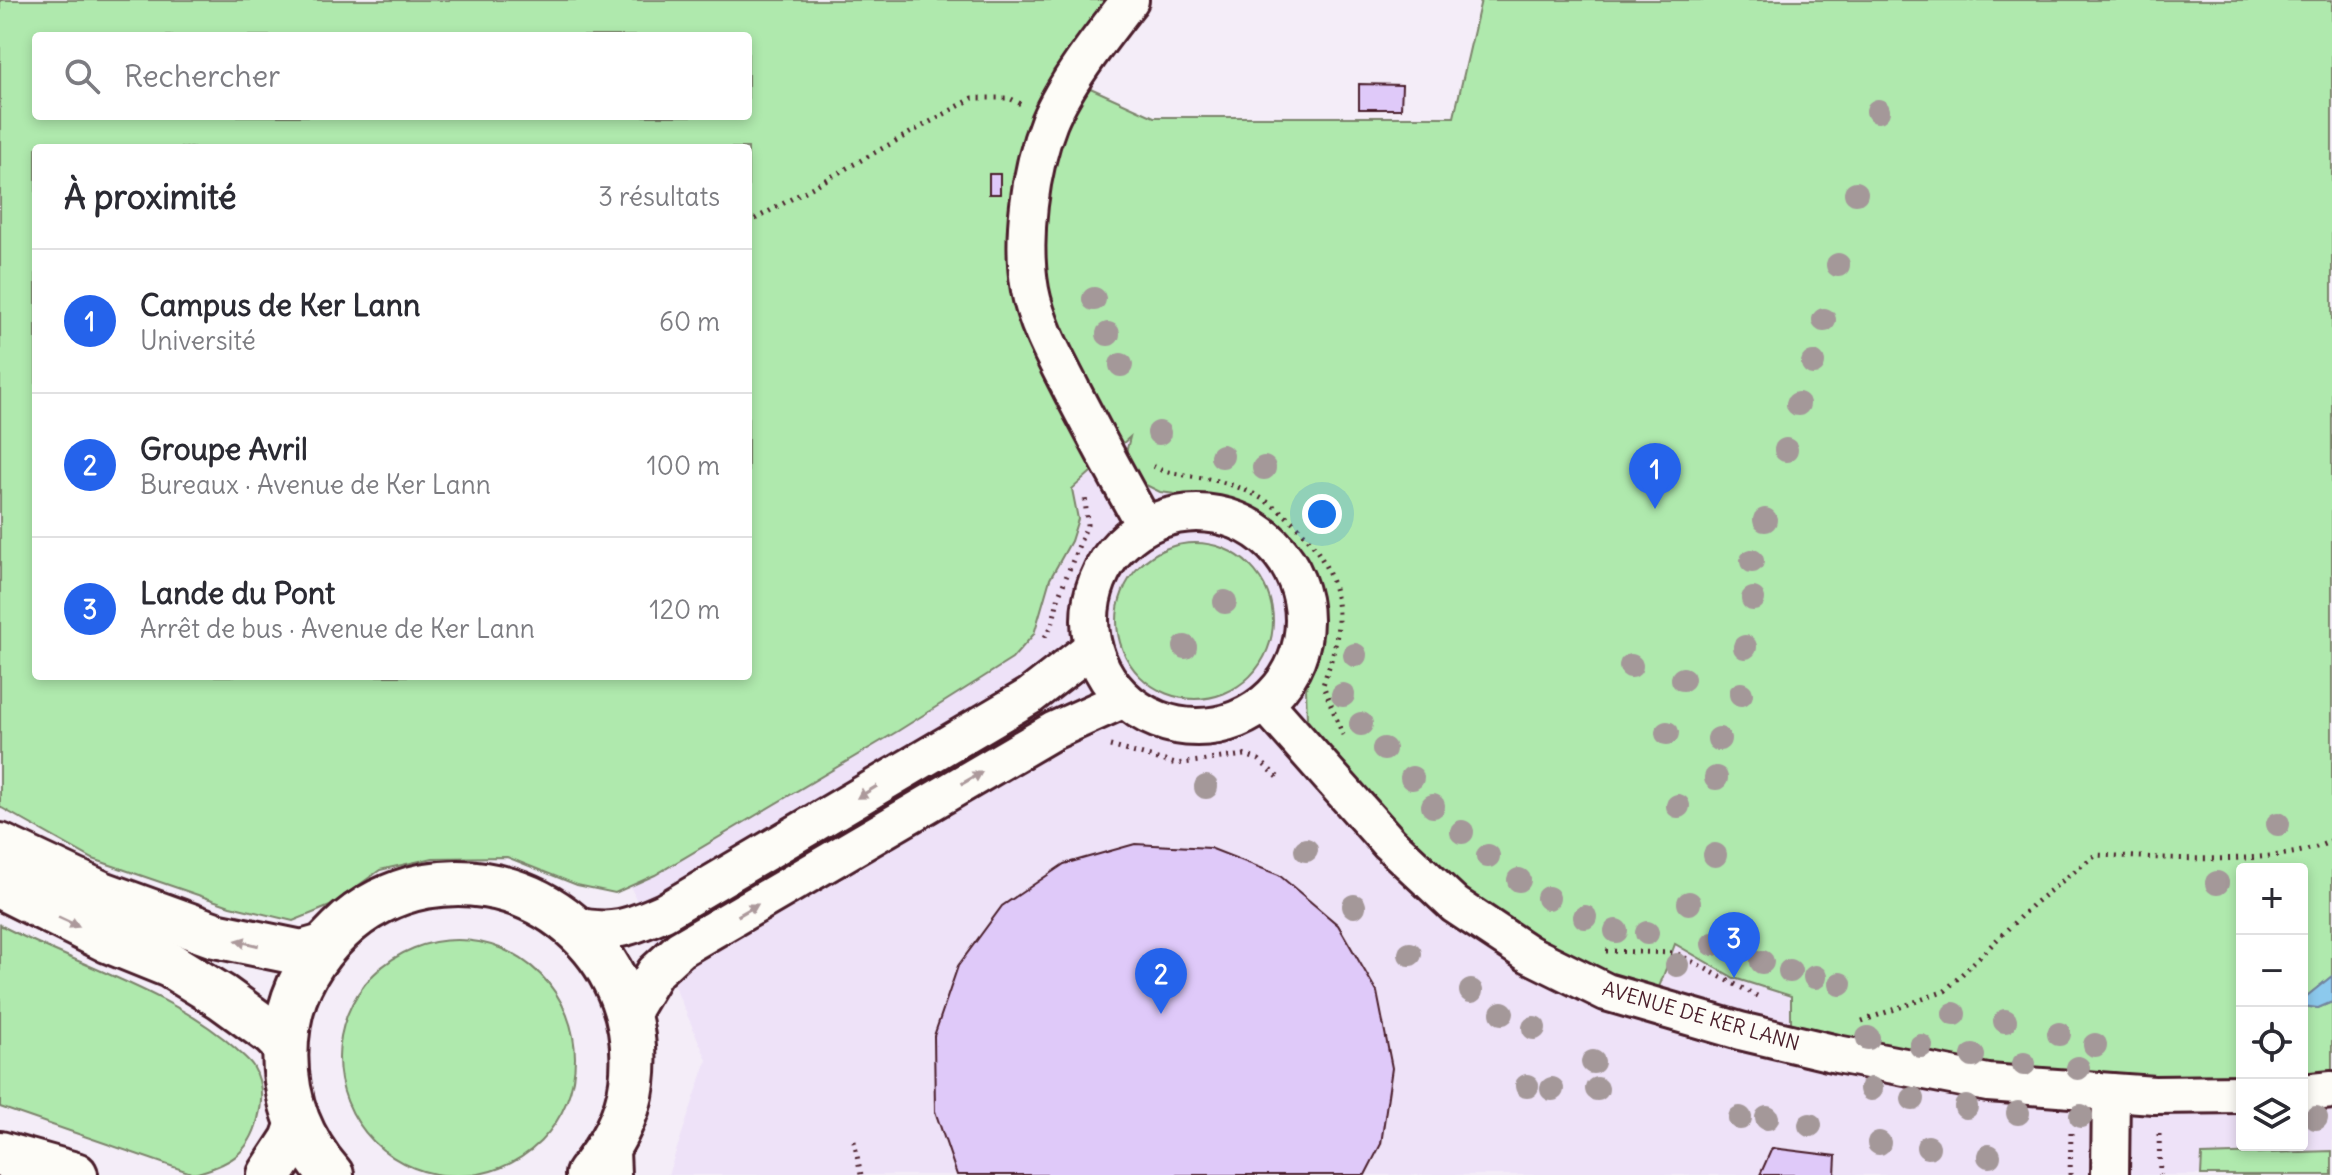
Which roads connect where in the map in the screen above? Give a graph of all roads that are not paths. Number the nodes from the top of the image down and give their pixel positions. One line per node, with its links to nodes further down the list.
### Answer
1 (1130, 0): 2 (street)
2 (1145, 526): 3 (street); 5 (street)
3 (1093, 647): 4 (street); 8 (street, one-way to 8)
4 (1124, 699): 5 (street); 10 (street, one-way to 4)
5 (1265, 703): 13 (street, AVENUE DE KER LANN)
6 (0, 846): 9 (main road, one-way to 6)
7 (0, 886): 11 (main road, one-way to 11)
8 (574, 926): 9 (main road); 10 (main road)
9 (323, 947): 11 (main road)
10 (629, 1016): 19 (main road)
11 (285, 1046): 16 (main road)
12 (2332, 1090): 14 (street)
13 (2111, 1092): 15 (street, AVENUE DE KER LANN); 24 (street)
14 (2308, 1092)
15 (2236, 1094)
16 (298, 1126): 22 (main road); 23 (main road)
17 (0, 1132): 21 (street)
18 (0, 1154): 20 (main road)
19 (601, 1167)
20 (75, 1175)
21 (91, 1175)
22 (270, 1175)
23 (331, 1175)
24 (2110, 1175)

